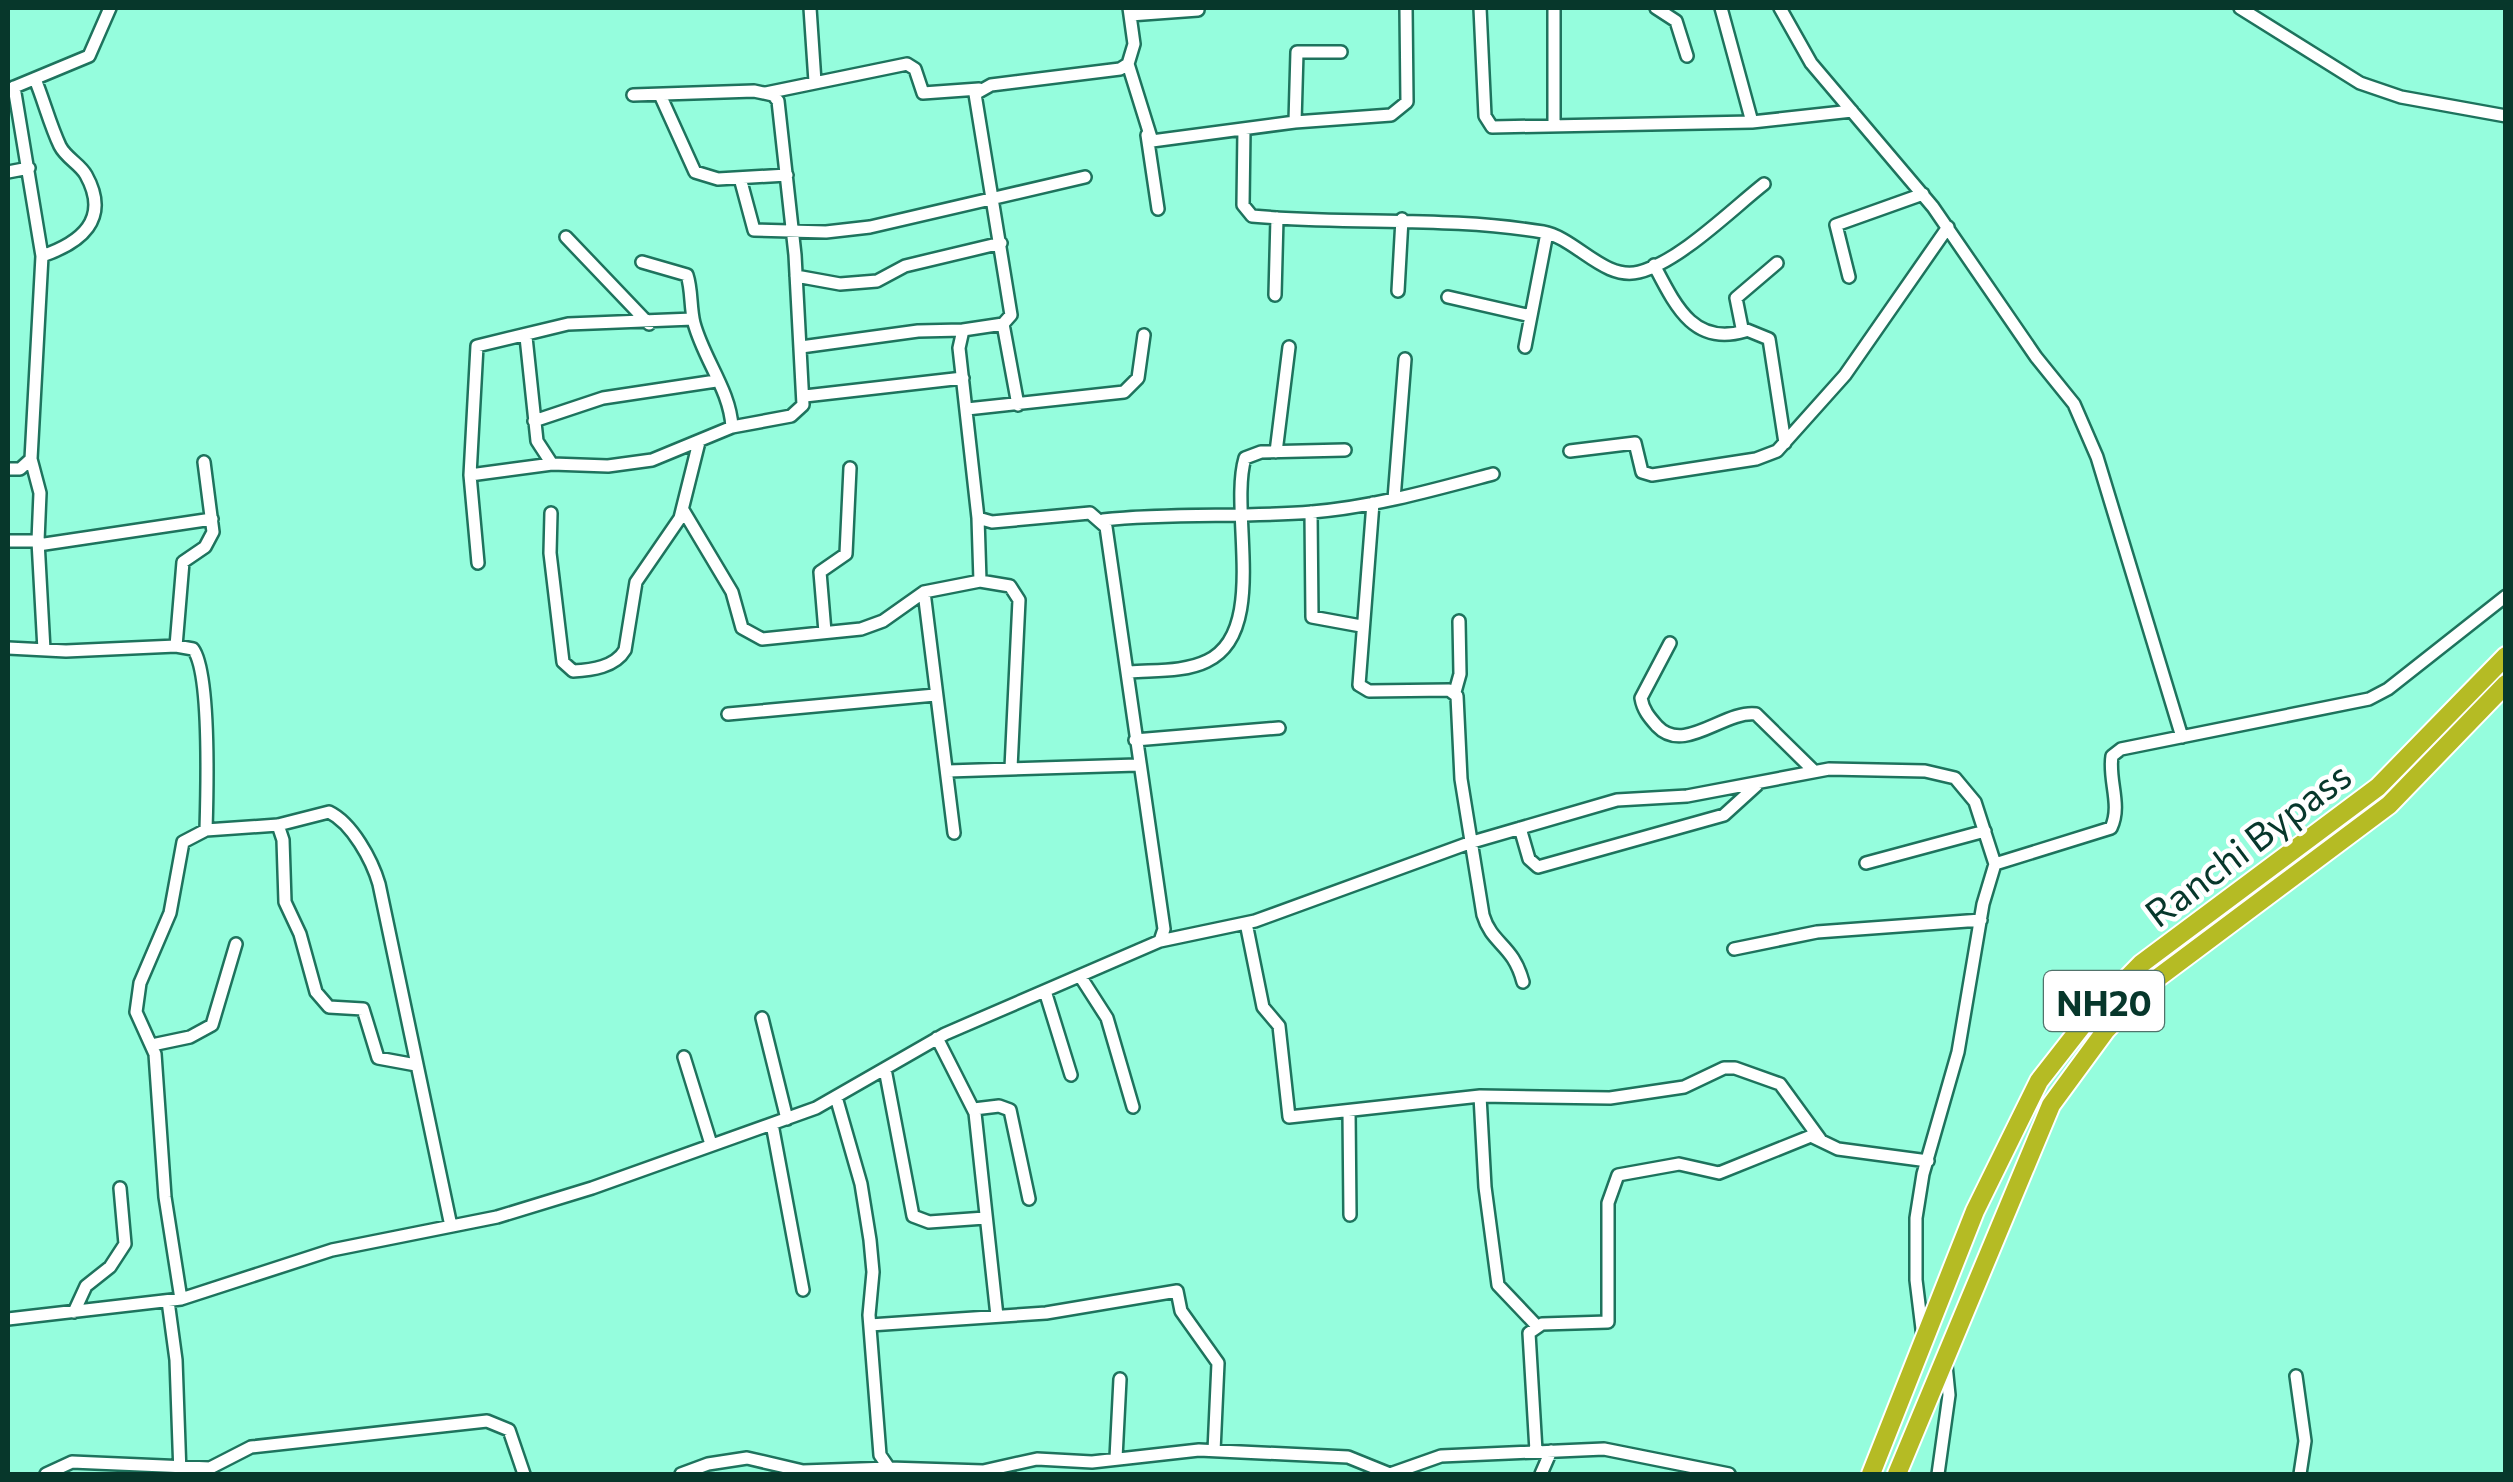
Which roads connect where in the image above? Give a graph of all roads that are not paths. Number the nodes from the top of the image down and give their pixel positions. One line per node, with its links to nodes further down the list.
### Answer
1 (110, 8): 15 (street)
2 (810, 8): 16 (street)
3 (1406, 8): 24 (street)
4 (1480, 8): 26 (street)
5 (1554, 8): 26 (street)
6 (1656, 8): 13 (street)
7 (1721, 8): 25 (street)
8 (1780, 8): 22 (street)
9 (2240, 8): 23 (street)
10 (1198, 10): 11 (street)
11 (1130, 11): 14 (street)
12 (1340, 52): 24 (street)
13 (1688, 56)
14 (1128, 64): 18 (street); 28 (street)
15 (36, 80): 17 (street); 45 (street)
16 (815, 82): 18 (street); 19 (street)
17 (11, 88): 29 (street)
18 (979, 89): 36 (street)
19 (766, 92): 21 (street); 31 (street)
20 (632, 95): 21 (street)
21 (661, 96): 32 (street)
22 (1852, 111): 25 (street); 35 (street)
23 (2506, 116)
24 (1295, 122): 27 (street)
25 (1752, 122): 26 (street)
26 (1554, 126)
27 (1244, 129): 28 (street); 38 (street)
28 (1147, 135): 37 (street)
29 (29, 168): 30 (street); 45 (street)
30 (8, 172)
31 (787, 175): 32 (street); 41 (street)
32 (740, 178): 41 (street)
33 (1085, 178): 36 (street)
34 (1764, 184): 48 (street)
35 (1923, 194): 40 (street); 50 (street)
36 (995, 202): 41 (street); 44 (street)
37 (1158, 209)
38 (1277, 218): 39 (street); 52 (street)
39 (1402, 220): 42 (street); 51 (street)
40 (1948, 227): 74 (street); 114 (street)
41 (792, 230): 49 (street)
42 (1548, 233): 48 (street); 54 (street)
43 (566, 237): 56 (street)
44 (1002, 242): 49 (street); 57 (street)
45 (42, 256): 78 (street)
46 (642, 262): 55 (street)
47 (1777, 264): 59 (street)
48 (1654, 266): 59 (street)
49 (796, 276): 64 (street)
50 (1849, 277)
51 (1398, 291)
52 (1275, 296)
53 (1448, 297): 54 (street)
54 (1531, 316): 63 (street)
55 (693, 319): 56 (street); 67 (street)
56 (648, 324): 61 (street)
57 (1002, 324): 58 (street); 69 (street)
58 (964, 330): 64 (street); 66 (street)
59 (1745, 331): 74 (street)
60 (1144, 335): 69 (street)
61 (526, 337): 71 (street); 83 (street)
62 (1288, 347): 77 (street)
63 (1525, 347)
64 (801, 348): 68 (street)
65 (1405, 359): 85 (street)
66 (962, 378): 68 (street); 70 (street)
67 (716, 381): 71 (street); 72 (street)
68 (805, 396): 72 (street)
69 (1018, 406): 70 (street)
70 (966, 410): 91 (street)
71 (534, 421): 80 (street)
72 (732, 427): 73 (street)
73 (699, 442): 80 (street); 87 (street)
74 (1785, 442): 76 (street)
75 (1344, 450): 77 (street)
76 (1570, 450)
77 (1276, 452): 90 (street)
78 (32, 459): 82 (street); 95 (street)
79 (204, 462): 92 (street)
80 (552, 464): 83 (street)
81 (850, 468): 102 (street)
82 (8, 469)
83 (470, 474): 96 (street)
84 (1493, 474): 85 (street)
85 (1394, 499): 86 (street)
86 (1373, 503): 88 (street); 101 (street)
87 (682, 510): 89 (street); 102 (street)
88 (1310, 512): 90 (street); 101 (street)
89 (551, 513)
90 (1243, 514): 93 (street); 108 (street)
91 (978, 518): 93 (street); 97 (street)
92 (212, 520): 95 (street); 104 (street)
93 (1103, 520): 108 (street)
94 (8, 541): 95 (street)
95 (38, 543): 106 (street)
96 (478, 563)
97 (980, 581): 98 (street); 117 (street)
98 (924, 592): 102 (street); 111 (street)
99 (2506, 596): 114 (street)
100 (1459, 620): 110 (street)
101 (1361, 626): 110 (street)
102 (825, 632)
103 (1670, 643): 119 (street)
104 (176, 646): 106 (street); 123 (street)
105 (8, 648): 106 (street)
106 (44, 650)
107 (2506, 656): 166 (highway, Ranchi Bypass / NH20)
108 (1130, 672): 115 (street)
109 (2506, 684): 167 (highway, Ranchi Bypass / NH20)
110 (1455, 692): 126 (street)
111 (934, 694): 112 (street); 118 (street)
112 (728, 714)
113 (1280, 728): 115 (street)
114 (2182, 737): 128 (street)
115 (1135, 740): 116 (street)
116 (1138, 765): 117 (street); 131 (street)
117 (1011, 768): 118 (street)
118 (948, 771): 125 (street)
119 (1814, 771): 120 (street); 124 (street)
120 (1758, 786): 122 (street); 122 (street)
121 (278, 825): 123 (street); 141 (street); 141 (street)
122 (1520, 828): 126 (street)
123 (206, 830): 139 (street)
124 (1985, 832): 127 (street); 128 (street)
125 (954, 833)
126 (1469, 842): 130 (street); 135 (street)
127 (1866, 863)
128 (1996, 864): 129 (street)
129 (1982, 920): 133 (street); 153 (street)
130 (1246, 923): 131 (street); 148 (street)
131 (1160, 941): 134 (street)
132 (236, 944): 139 (street)
133 (1734, 949)
134 (1080, 976): 136 (street); 146 (street)
135 (1524, 982)
136 (1046, 991): 138 (street); 143 (street)
137 (762, 1018): 149 (street)
138 (936, 1038): 142 (street); 147 (street)
139 (152, 1045): 160 (street)
140 (684, 1057): 152 (street)
141 (416, 1066): 158 (street)
142 (885, 1069): 145 (street); 157 (street)
143 (1071, 1075)
144 (1480, 1096): 148 (street); 151 (street); 165 (street)
145 (836, 1098): 149 (street); 164 (street)
146 (1132, 1106)
147 (974, 1108): 155 (street); 157 (street)
148 (1349, 1111): 156 (street)
149 (787, 1119): 150 (street)
150 (772, 1124): 152 (street); 159 (street)
151 (1820, 1139): 153 (street); 165 (street)
152 (712, 1144): 158 (street)
153 (1928, 1161): 166 (street)
154 (120, 1188): 161 (street)
155 (1029, 1198)
156 (1350, 1216)
157 (985, 1218): 162 (street)
158 (452, 1226): 160 (street)
159 (803, 1290)
160 (175, 1300): 161 (street); 176 (street)
161 (74, 1312): 163 (street)
162 (996, 1316): 164 (street); 170 (street)
163 (8, 1319)
164 (870, 1325): 174 (street)
165 (1536, 1325): 172 (street)
166 (1924, 1346): 183 (highway, Ranchi Bypass / NH20)
167 (1946, 1358): 184 (highway, Ranchi Bypass / NH20); 185 (street)
168 (2296, 1376): 186 (street)
169 (1120, 1379): 173 (street)
170 (1214, 1451): 172 (street); 173 (street)
171 (1551, 1451): 172 (street); 181 (street); 182 (street)
172 (1536, 1452)
173 (1116, 1458): 174 (street)
174 (888, 1468): 177 (street)
175 (60, 1470): 176 (street); 178 (street)
176 (180, 1471): 179 (street)
177 (868, 1471): 180 (street)
178 (46, 1474)
179 (524, 1474)
180 (681, 1474)
181 (1541, 1474)
182 (1729, 1474)
183 (1872, 1474)
184 (1897, 1474)
185 (1938, 1474)
186 (2300, 1474)

